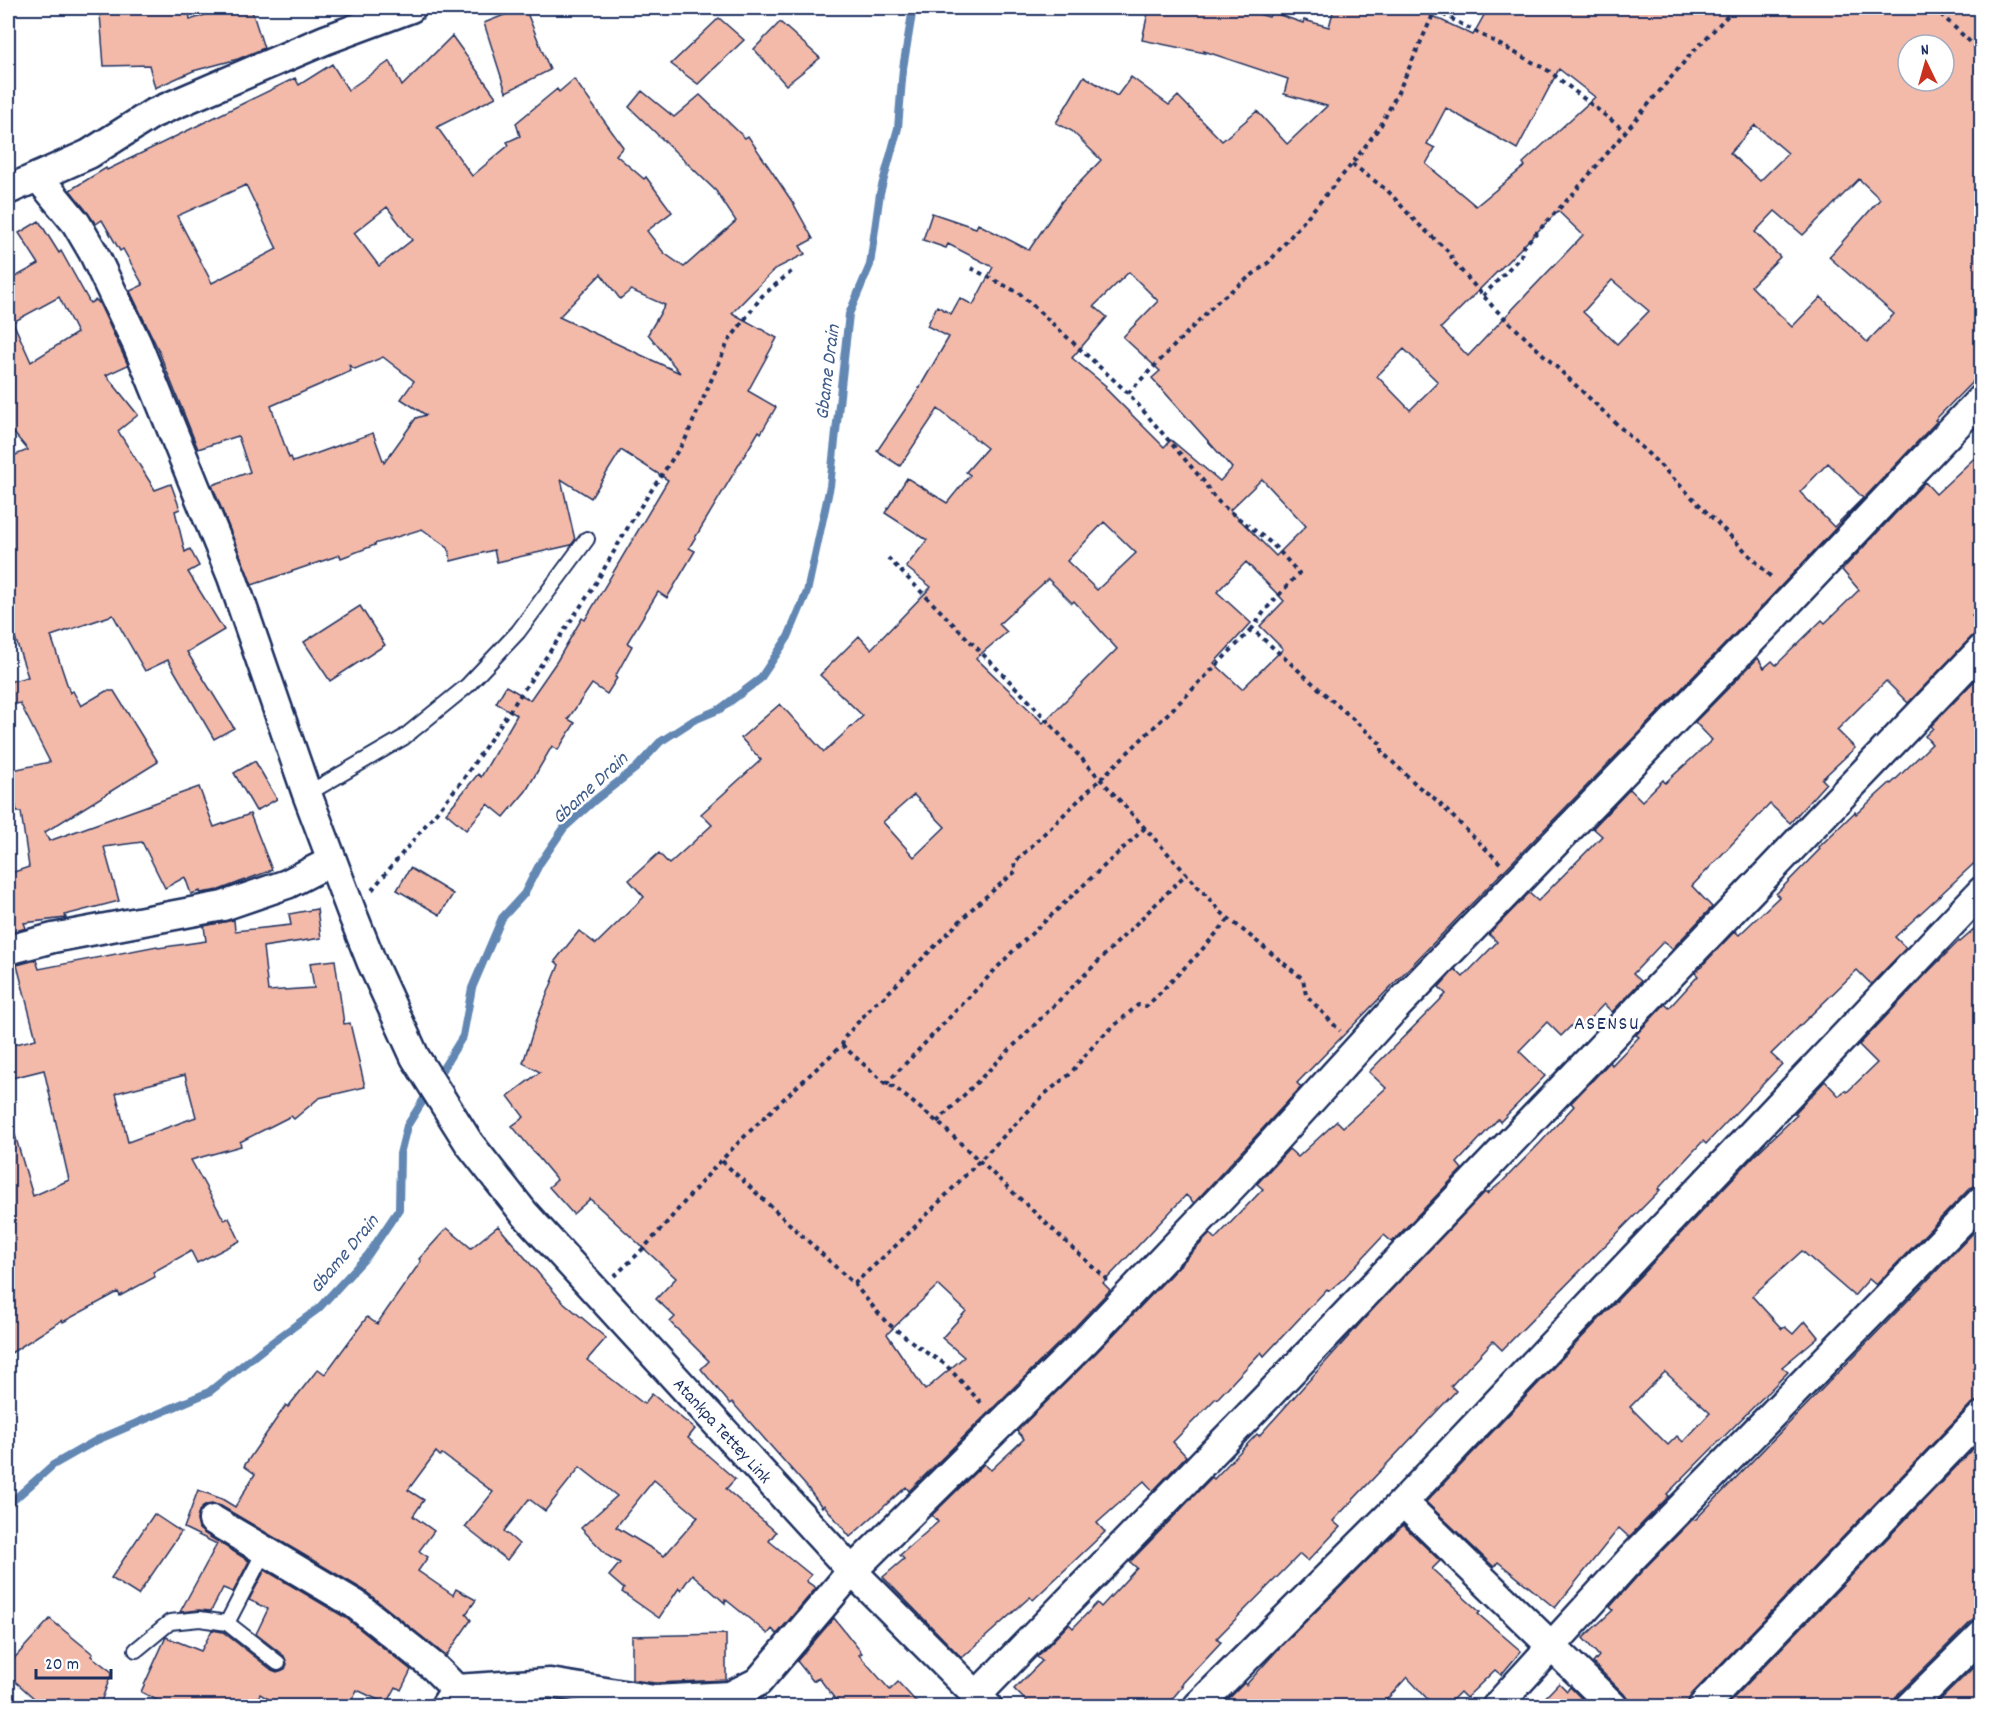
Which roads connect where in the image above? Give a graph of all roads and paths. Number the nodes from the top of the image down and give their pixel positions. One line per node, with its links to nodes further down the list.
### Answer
1 (411, 8): 8 (street)
2 (1735, 8): 6 (path)
3 (1934, 8): 5 (path)
4 (1435, 9): 6 (path); 7 (path)
5 (1982, 53)
6 (1625, 131): 12 (path)
7 (1352, 164): 12 (path); 13 (path)
8 (38, 177): 9 (street); 21 (street, Atankpa Tettey Link)
9 (8, 190)
10 (971, 268): 13 (path)
11 (792, 271): 27 (path)
12 (1483, 296): 17 (path)
13 (1128, 393): 18 (path)
14 (1982, 398): 17 (street)
15 (588, 539): 21 (lane)
16 (888, 558): 20 (path)
17 (1792, 597): 25 (street)
18 (1252, 629): 20 (path); 25 (path)
19 (1982, 649): 52 (street)
20 (1101, 778): 22 (path); 30 (path)
21 (307, 794): 23 (street, Atankpa Tettey Link)
22 (1146, 827): 24 (path); 32 (path)
23 (332, 861): 27 (street, Atankpa Tettey Link); 29 (street)
24 (1187, 873): 28 (path); 33 (path)
25 (1518, 880): 31 (street)
26 (1982, 891): 42 (street)
27 (352, 914): 38 (street, Atankpa Tettey Link)
28 (1229, 919): 31 (path); 34 (path)
29 (8, 950)
30 (842, 1046): 32 (path); 35 (path)
31 (1357, 1049): 39 (street)
32 (886, 1084): 33 (path)
33 (937, 1122): 34 (path)
34 (979, 1160): 37 (path); 39 (path)
35 (722, 1161): 37 (path); 38 (path)
36 (1982, 1200): 48 (street)
37 (854, 1284): 41 (path)
38 (596, 1291): 45 (street, Atankpa Tettey Link)
39 (1125, 1299): 41 (street)
40 (1982, 1416): 56 (street)
41 (1000, 1424): 45 (street)
42 (1403, 1502): 48 (street); 53 (street)
43 (213, 1520): 44 (street)
44 (265, 1550): 46 (lane); 51 (street)
45 (852, 1571): 51 (street); 52 (street, Atankpa Tettey Link)
46 (227, 1623): 49 (lane); 50 (lane)
47 (1982, 1635): 57 (street)
48 (1552, 1647): 54 (street); 55 (street)
49 (136, 1650)
50 (278, 1663)
51 (450, 1698)
52 (982, 1701)
53 (1198, 1707)
54 (1497, 1707)
55 (1613, 1707)
56 (1703, 1707)
57 (1910, 1707)

